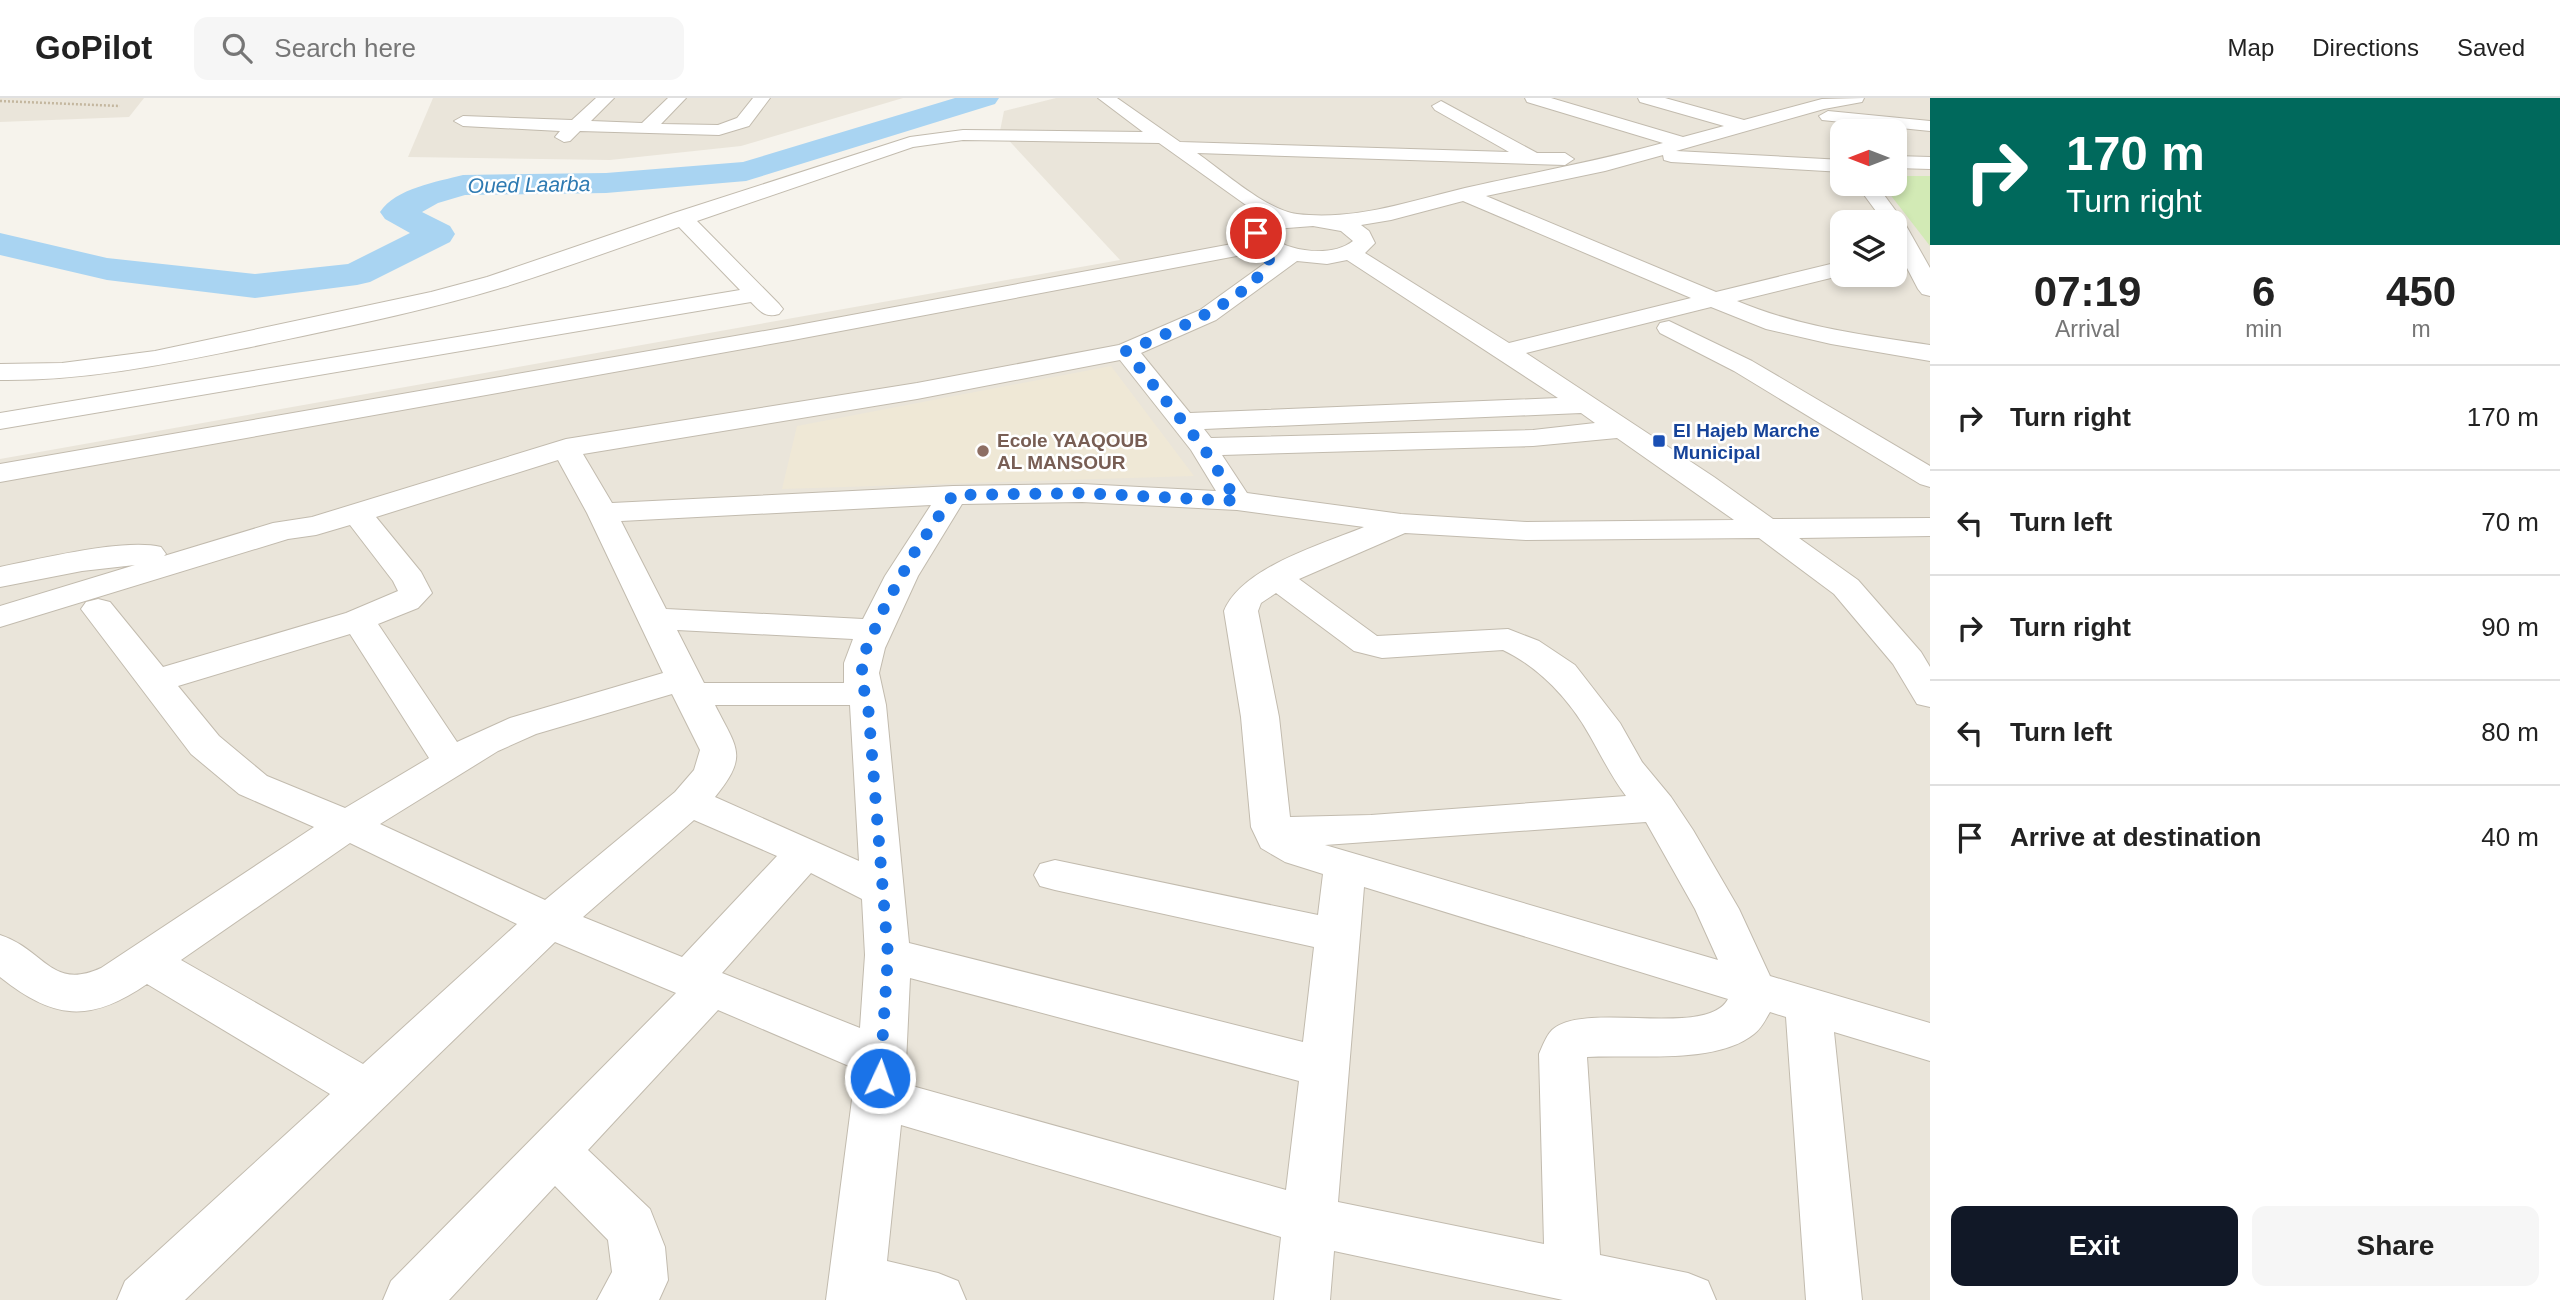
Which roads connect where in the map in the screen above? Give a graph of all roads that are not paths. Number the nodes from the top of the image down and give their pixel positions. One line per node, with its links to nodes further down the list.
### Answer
1 (606, 98): 19 (street)
2 (678, 98): 20 (street)
3 (762, 98): 20 (street)
4 (1106, 98): 24 (street)
5 (1533, 98): 25 (street)
6 (1590, 98): 21 (street)
7 (1646, 98): 17 (street)
8 (1803, 98): 12 (street)
9 (1851, 98): 12 (street); 13 (street)
10 (1441, 106): 28 (street)
11 (1765, 106): 14 (street)
12 (1825, 110): 14 (street); 15 (street); 18 (street)
13 (1930, 110)
14 (1790, 113): 17 (street)
15 (1830, 120)
16 (463, 121): 19 (street)
17 (1744, 126): 21 (street)
18 (1930, 126)
19 (578, 127): 20 (street); 26 (street)
20 (646, 129)
21 (1716, 134): 25 (street)
22 (1908, 140): 23 (street)
23 (1930, 142)
24 (1167, 143): 28 (street); 35 (street); 37 (street)
25 (1683, 143): 27 (street)
26 (546, 150)
27 (1642, 155): 29 (street); 32 (street)
28 (1534, 158): 29 (street)
29 (1619, 161): 33 (street)
30 (1908, 162): 31 (street)
31 (1930, 163)
32 (1830, 165)
33 (1465, 194): 34 (street); 45 (street)
34 (1391, 214): 36 (street); 38 (street)
35 (681, 217): 44 (street); 46 (street)
36 (1334, 222): 37 (street); 38 (street)
37 (1265, 238): 39 (street); 48 (street); 50 (street)
38 (1354, 242): 39 (street); 42 (street)
39 (1323, 256): 42 (street)
40 (1907, 259): 43 (street)
41 (1830, 271): 45 (street)
42 (1386, 276): 51 (street)
43 (1930, 289)
44 (758, 294): 46 (street); 48 (street)
45 (1705, 302): 47 (street); 49 (street); 52 (street)
46 (509, 307): 53 (street); 54 (street); 56 (street)
47 (1669, 328): 49 (street); 62 (street)
48 (793, 333): 54 (street)
49 (1549, 340): 51 (street)
50 (1126, 351): 57 (street); 60 (street)
51 (1505, 351): 55 (street)
52 (1930, 353)
53 (0, 372)
54 (543, 377): 61 (street)
55 (1587, 405): 57 (street); 58 (street)
56 (0, 421)
57 (1183, 422): 59 (street)
58 (1622, 429): 59 (street); 69 (street)
59 (1203, 447): 64 (street)
60 (566, 448): 65 (street); 66 (street)
61 (0, 473)
62 (1930, 478)
63 (953, 495): 64 (street); 66 (street); 78 (street)
64 (1237, 501): 67 (street)
65 (356, 513): 68 (street); 77 (street)
66 (602, 513): 76 (street)
67 (1401, 523): 69 (street); 73 (street)
68 (316, 526): 71 (street); 74 (street)
69 (1766, 527): 70 (street); 80 (street)
70 (1930, 527)
71 (228, 547): 72 (street); 75 (street)
72 (0, 577)
73 (1278, 579): 87 (street); 89 (street)
74 (98, 609): 79 (street); 81 (street)
75 (0, 617)
76 (653, 619): 78 (street); 82 (street)
77 (358, 620): 81 (street); 85 (street)
78 (874, 630): 83 (street)
79 (0, 641)
80 (1919, 660): 84 (street)
81 (156, 681): 88 (street)
82 (687, 686): 83 (street); 85 (street); 86 (street)
83 (864, 694): 93 (street)
84 (1930, 696)
85 (452, 762): 88 (street)
86 (689, 802): 90 (street); 94 (street)
87 (1657, 807): 89 (street); 100 (street)
88 (348, 825): 94 (street); 98 (street)
89 (1274, 832): 91 (street)
90 (806, 852): 93 (street); 99 (street)
91 (1345, 866): 95 (street); 100 (street)
92 (1055, 875): 95 (street)
93 (881, 890): 97 (street)
94 (549, 922): 99 (street); 105 (street)
95 (1338, 936): 103 (street)
96 (0, 952): 98 (street)
97 (888, 955): 103 (street); 104 (street)
98 (146, 962): 105 (street)
99 (700, 984): 104 (street); 106 (street)
100 (1754, 990): 101 (street); 108 (street)
101 (1808, 1003): 102 (street); 116 (street)
102 (1930, 1042)
103 (1325, 1068): 107 (street)
104 (880, 1078): 107 (street); 109 (street)
105 (367, 1091): 110 (street)
106 (554, 1151): 111 (street); 112 (street)
107 (1310, 1221): 108 (street); 114 (street)
108 (1573, 1278): 115 (street)
109 (854, 1290): 113 (street)
110 (145, 1300)
111 (411, 1300)
112 (625, 1300)
113 (938, 1300)
114 (1302, 1300)
115 (1688, 1300)
116 (1834, 1300)

